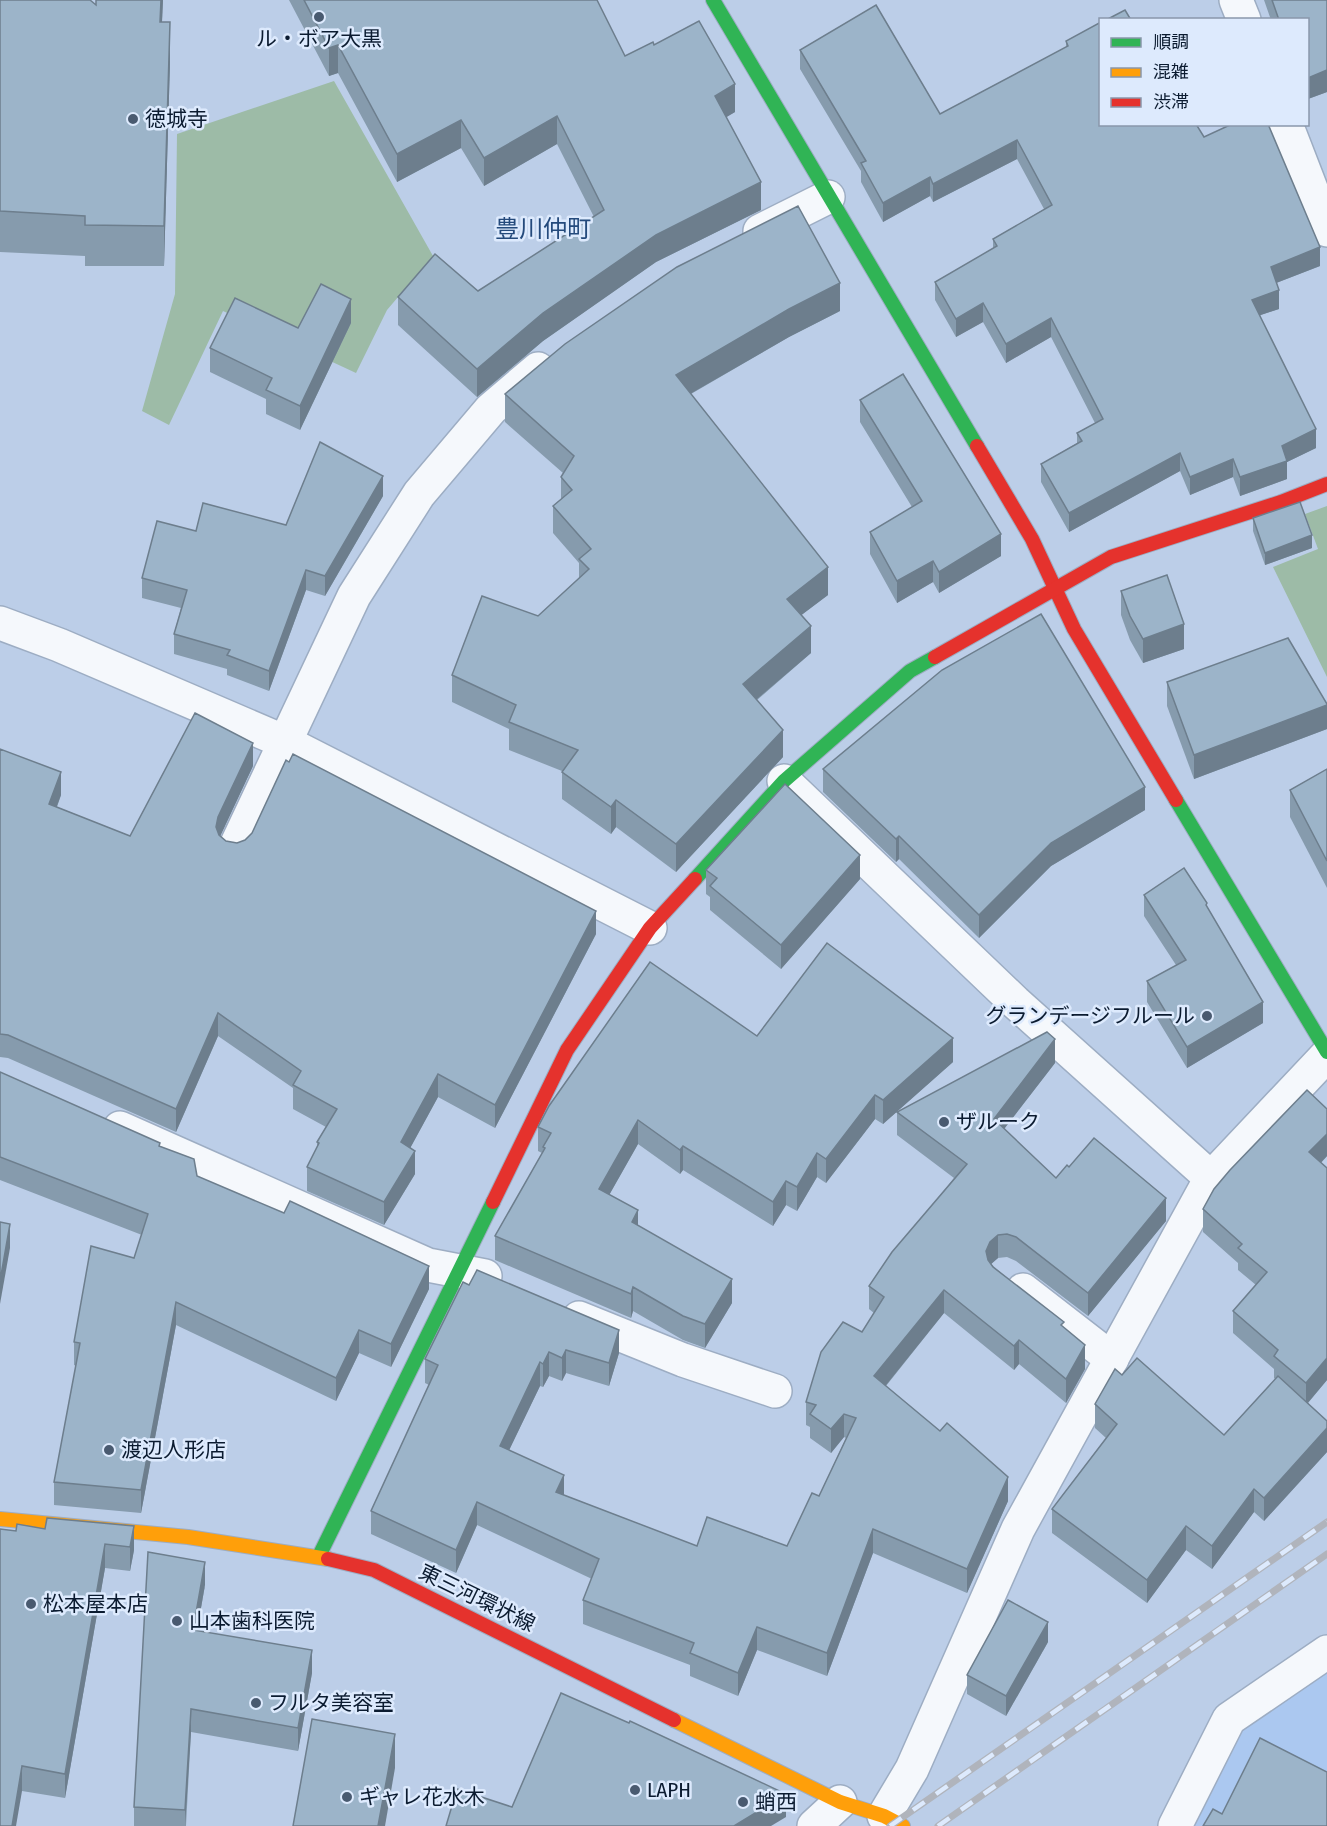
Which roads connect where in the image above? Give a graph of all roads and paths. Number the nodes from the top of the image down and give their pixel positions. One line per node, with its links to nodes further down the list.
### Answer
1 (713, 0): 5 (street)
2 (1236, 0): 3 (street)
3 (1243, 18)
4 (1287, 126): 6 (street)
5 (828, 197): 7 (street); 10 (street)
6 (1327, 230)
7 (738, 243)
8 (563, 349): 12 (street)
9 (1327, 484): 10 (street)
10 (1056, 588): 13 (street); 16 (street)
11 (0, 623): 12 (street)
12 (285, 742): 14 (street); 15 (street)
13 (784, 781): 15 (street); 18 (street)
14 (235, 848)
15 (650, 928): 19 (street)
16 (1327, 1054): 18 (street)
17 (96, 1118): 19 (street)
18 (1211, 1178): 23 (street)
19 (458, 1270): 21 (street); 26 (street)
20 (1005, 1276): 23 (street)
21 (514, 1289)
22 (556, 1308): 24 (street)
23 (1112, 1359): 29 (street)
24 (775, 1391)
25 (0, 1519): 26 (street, 東三河環状線)
26 (319, 1556): 28 (street, 東三河環状線)
27 (1327, 1652): 31 (street)
28 (840, 1802): 29 (street, 東三河環状線); 30 (street)
29 (894, 1821)
30 (814, 1826)
31 (1175, 1826)

